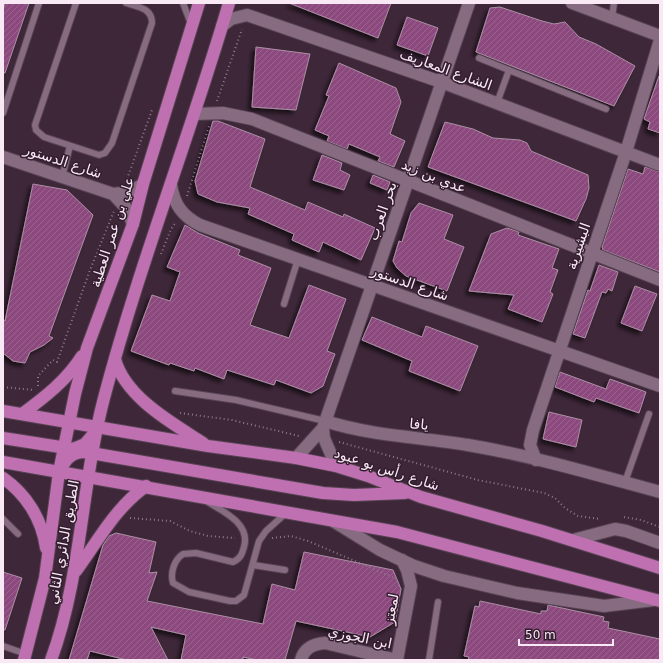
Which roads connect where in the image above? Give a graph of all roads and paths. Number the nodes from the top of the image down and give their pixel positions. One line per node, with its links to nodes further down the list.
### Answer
1 (39, 3): 20 (lane)
2 (76, 3): 22 (lane)
3 (126, 3): 22 (lane)
4 (183, 3): 12 (lane)
5 (198, 3): 12 (main road, علي بن عمر العطية)
6 (229, 3): 11 (main road)
7 (469, 3): 17 (street, بحر العرب)
8 (572, 3): 10 (street)
9 (614, 3): 10 (lane)
10 (612, 18): 13 (street)
11 (222, 26): 17 (street, الشارع المعاريف); 21 (main road)
12 (191, 27): 28 (main road, علي بن عمر العطية)
13 (660, 36)
14 (660, 40): 23 (street, البشيرية)
15 (479, 58): 16 (lane)
16 (509, 70): 18 (lane); 19 (lane)
17 (441, 82): 18 (street, الشارع المعاريف); 27 (street, بحر العرب)
18 (497, 103): 23 (street, الشارع المعاريف)
19 (606, 109)
20 (3, 113)
21 (194, 114): 27 (street, عدي بن زيد); 29 (main road)
22 (70, 146): 26 (lane)
23 (626, 152): 25 (street, الشارع المعاريف); 32 (street, البشيرية)
24 (3, 157): 26 (street, شارع الدستور)
25 (660, 165)
26 (62, 176): 30 (street, شارع الدستور)
27 (408, 181): 32 (street, عدي بن زيد); 35 (street, بحر العرب)
28 (143, 184): 30 (street, شارع الدستور); 31 (main road, علي بن عمر العطية)
29 (171, 185): 33 (street, شارع الدستور); 39 (main road)
30 (116, 197): 31 (street); 41 (path)
31 (133, 224): 37 (main road, علي بن عمر العطية)
32 (591, 254): 34 (street, عدي بن زيد); 38 (street, البشيرية)
33 (298, 259): 35 (street, شارع الدستور); 36 (lane)
34 (660, 280)
35 (372, 285): 38 (street, شارع الدستور); 49 (street, بحر العرب)
36 (284, 304)
37 (87, 348): 45 (main road); 47 (main road, علي بن عمر العطية)
38 (559, 351): 40 (street, شارع الدستور); 55 (street, البشيرية)
39 (115, 359): 48 (main road); 51 (main road)
40 (660, 386)
41 (3, 387)
42 (175, 391): 49 (lane, يافا)
43 (3, 411): 45 (main road, شارع رأس بو عبود)
44 (174, 412): 49 (path)
45 (22, 414): 47 (main road, شارع رأس بو عبود)
46 (649, 414): 61 (lane)
47 (68, 421): 48 (main road, شارع رأس بو عبود); 52 (main road, علي بن عمر العطية)
48 (98, 427): 51 (main road, شارع رأس بو عبود); 52 (main road); 53 (main road, الطريق الدائري الثاني)
49 (322, 431): 54 (street, بحر العرب); 55 (street, يافا); 57 (street); 71 (path)
50 (3, 438): 52 (main road)
51 (208, 446): 54 (main road, شارع رأس بو عبود)
52 (63, 448): 58 (main road, علي بن عمر العطية)
53 (93, 453): 58 (main road); 59 (main road, الطريق الدائري الثاني); 64 (main road)
54 (296, 458): 57 (main road, شارع رأس بو عبود)
55 (536, 460): 61 (street, يافا)
56 (3, 462): 58 (main road)
57 (336, 466): 64 (main road, شارع رأس بو عبود)
58 (59, 472): 59 (main road); 78 (main road, الطريق الدائري الثاني)
59 (90, 476): 62 (main road); 83 (main road, الطريق الدائري الثاني)
60 (3, 478): 78 (main road)
61 (625, 482): 63 (street, يافا)
62 (146, 486): 65 (main road); 66 (main road)
63 (660, 492)
64 (410, 493): 75 (main road, شارع رأس بو عبود)
65 (197, 495): 67 (main road); 74 (lane)
66 (119, 511): 74 (path); 83 (main road)
67 (288, 512): 70 (main road); 76 (lane)
68 (618, 517): 72 (path)
69 (3, 519): 73 (lane)
70 (330, 519): 79 (street); 86 (main road)
71 (603, 519)
72 (660, 527)
73 (18, 534)
74 (245, 539): 80 (lane)
75 (573, 540): 77 (street); 81 (main road, شارع رأس بو عبود)
76 (259, 541): 80 (lane); 85 (path)
77 (660, 543)
78 (48, 560): 89 (main road, الطريق الدائري الثاني)
79 (402, 560): 84 (street); 85 (street, لمعتز)
80 (253, 565): 82 (lane)
81 (660, 568)
82 (285, 570)
83 (75, 572): 90 (main road, الطريق الدائري الثاني)
84 (431, 572): 85 (street, لمعتز); 86 (street)
85 (411, 586): 92 (street, لمعتز)
86 (657, 600)
87 (438, 602): 93 (lane)
88 (3, 646): 89 (lane)
89 (25, 657)
90 (51, 660)
91 (301, 660): 92 (street, ابن الجوزي)
92 (397, 660)
93 (429, 660)

